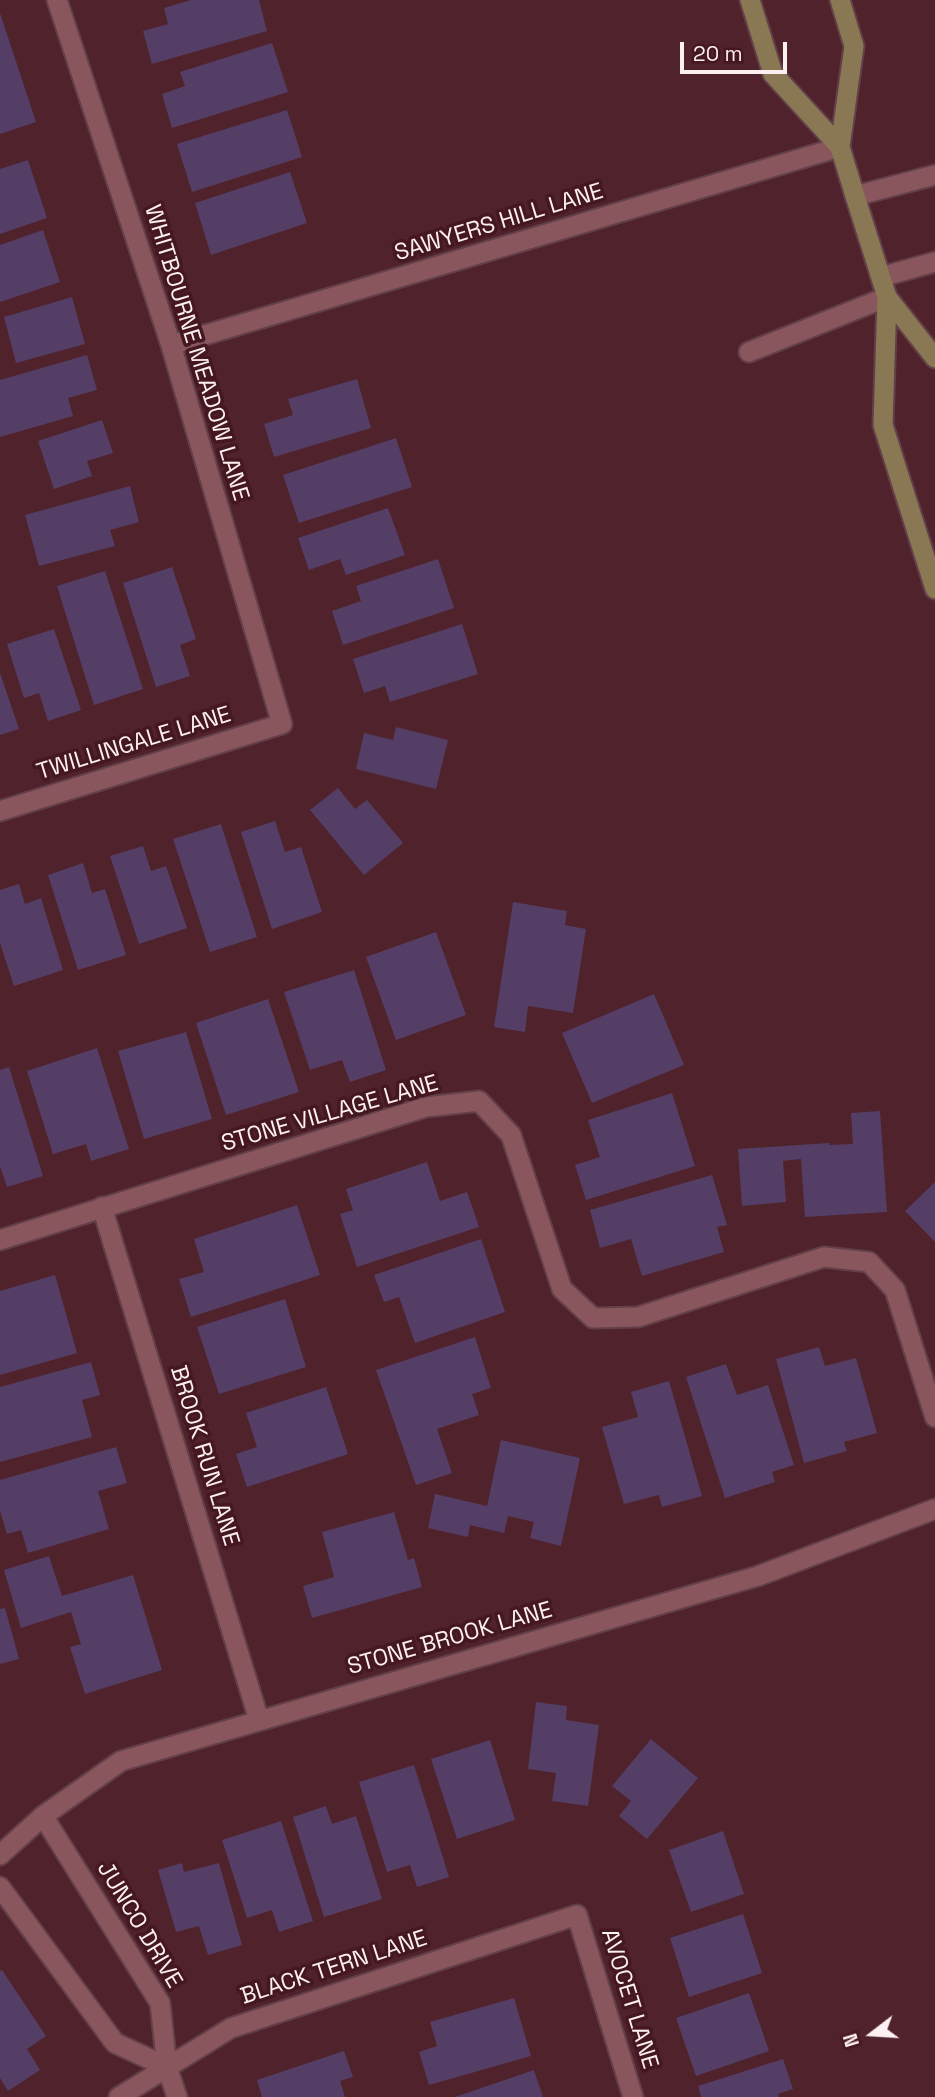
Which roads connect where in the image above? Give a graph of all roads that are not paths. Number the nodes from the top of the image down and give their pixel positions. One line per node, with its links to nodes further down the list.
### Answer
1 (57, 0): 10 (street, WHITBOURNE MEADOW LANE)
2 (750, 0): 4 (main road)
3 (840, 0): 4 (main road)
4 (840, 147): 6 (main road); 10 (street, SAWYERS HILL LANE)
5 (935, 175): 6 (street)
6 (855, 196): 8 (main road)
7 (935, 262): 8 (street)
8 (881, 277): 9 (main road)
9 (887, 297): 11 (street); 12 (main road); 13 (main road)
10 (172, 345): 14 (street, WHITBOURNE MEADOW LANE)
11 (749, 352)
12 (935, 358)
13 (935, 589)
14 (282, 724): 15 (street, TWILLINGALE LANE)
15 (0, 811)
16 (102, 1207): 17 (street, STONE VILLAGE LANE); 18 (street, STONE VILLAGE LANE); 20 (street, BROOK RUN LANE)
17 (0, 1240)
18 (935, 1417)
19 (935, 1509): 20 (street, STONE BROOK LANE)
20 (259, 1720): 21 (street, STONE BROOK LANE)
21 (43, 1816): 22 (street, STONE BROOK LANE); 25 (street, JUNCO DRIVE)
22 (0, 1854)
23 (0, 1887): 25 (street)
24 (577, 1915): 25 (street, BLACK TERN LANE); 28 (street, AVOCET LANE)
25 (167, 2067): 26 (street, BLACK TERN LANE); 27 (street, JUNCO DRIVE)
26 (119, 2097)
27 (177, 2097)
28 (633, 2097)

